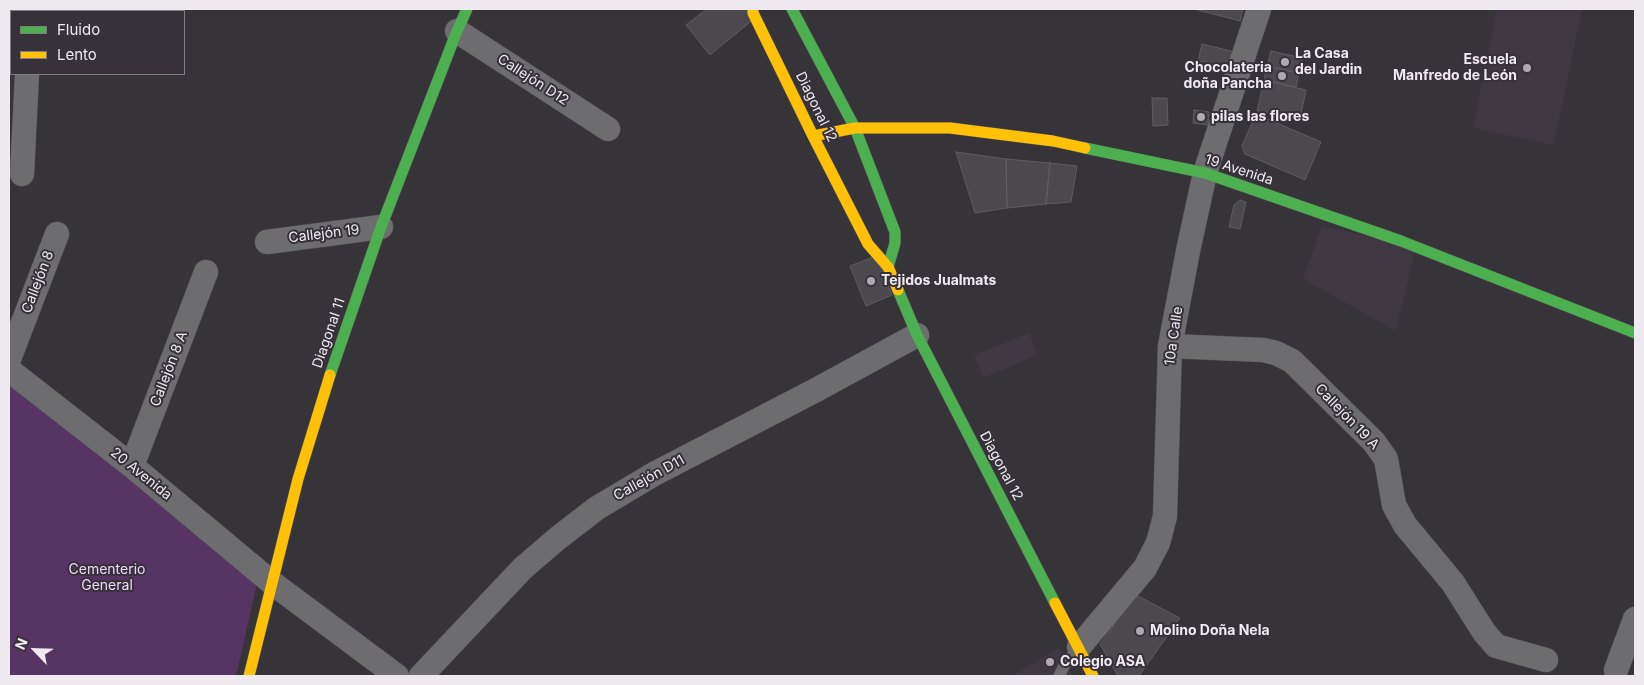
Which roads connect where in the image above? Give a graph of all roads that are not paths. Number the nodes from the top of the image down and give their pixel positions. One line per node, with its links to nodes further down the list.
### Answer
1 (467, 9): 5 (street, Diagonal 11)
2 (753, 9): 9 (street, Diagonal 12)
3 (792, 9): 7 (street, Diagonal 12)
4 (1259, 9): 10 (street, 10a Calle)
5 (457, 31): 8 (street, Callejón D12); 12 (street, Diagonal 11)
6 (27, 75): 11 (street)
7 (855, 128): 9 (street, 19 Avenida); 10 (street, 19 Avenida); 15 (street, Diagonal 12)
8 (608, 129)
9 (813, 136): 15 (street, Diagonal 12)
10 (1205, 173): 17 (street, 19 Avenida); 19 (street, 10a Calle)
11 (22, 174)
12 (381, 227): 14 (street, Callejón 19); 23 (street, Diagonal 11)
13 (57, 234): 20 (street, Callejón 8)
14 (268, 242)
15 (888, 267): 18 (street, Diagonal 12)
16 (206, 272): 22 (street, Callejón 8 A)
17 (1635, 333)
18 (917, 335): 25 (street, Diagonal 12); 30 (street, Callejón D11)
19 (1170, 346): 25 (street, 10a Calle); 26 (street, Callejón 19 A)
20 (9, 359)
21 (9, 370): 22 (street, 20 Avenida)
22 (132, 466): 23 (street, 20 Avenida)
23 (271, 582): 28 (street, Diagonal 11); 29 (street, 20 Avenida)
24 (1635, 619): 27 (street)
25 (1079, 647): 31 (lane); 32 (street, Diagonal 12)
26 (1546, 660)
27 (1616, 670)
28 (249, 676)
29 (397, 676)
30 (421, 676)
31 (1060, 676)
32 (1093, 676)

